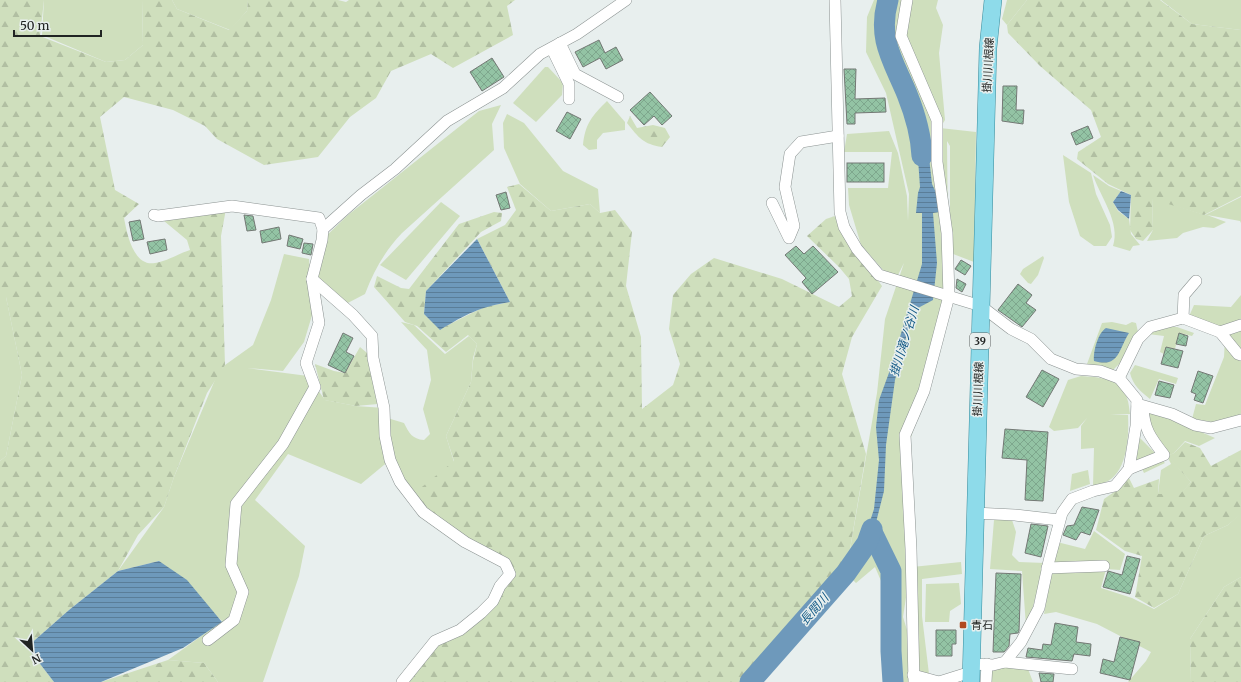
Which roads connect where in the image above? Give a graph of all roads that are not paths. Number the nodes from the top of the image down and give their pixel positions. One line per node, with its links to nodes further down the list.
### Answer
1 (626, 0): 5 (street)
2 (835, 0): 8 (street)
3 (907, 0): 14 (street)
4 (993, 0): 15 (main road, 掛川川根線 / 39)
5 (556, 46): 6 (street); 7 (street); 11 (street)
6 (618, 97)
7 (569, 99)
8 (838, 136): 9 (street); 14 (street)
9 (772, 203)
10 (154, 215): 11 (street)
11 (323, 229): 12 (street)
12 (312, 279): 28 (street); 33 (street)
13 (1196, 281): 16 (street)
14 (949, 296): 15 (street); 32 (street)
15 (981, 306): 20 (street); 24 (main road, 掛川川根線 / 39)
16 (1183, 318): 18 (street); 20 (street)
17 (1241, 325): 18 (street)
18 (1220, 332): 19 (street)
19 (1241, 355)
20 (1119, 378): 21 (street)
21 (1140, 405): 22 (street); 23 (street); 23 (street)
22 (1241, 420)
23 (1129, 469): 25 (street)
24 (974, 513): 25 (street); 31 (main road, 掛川川根線 / 39)
25 (1059, 520): 27 (street)
26 (1104, 566): 27 (street)
27 (1047, 568): 29 (street)
28 (208, 640)
29 (1004, 662): 30 (street); 31 (street)
30 (1072, 669)
31 (975, 670): 32 (street); 34 (street)
32 (914, 678)
33 (402, 682)
34 (986, 682)

